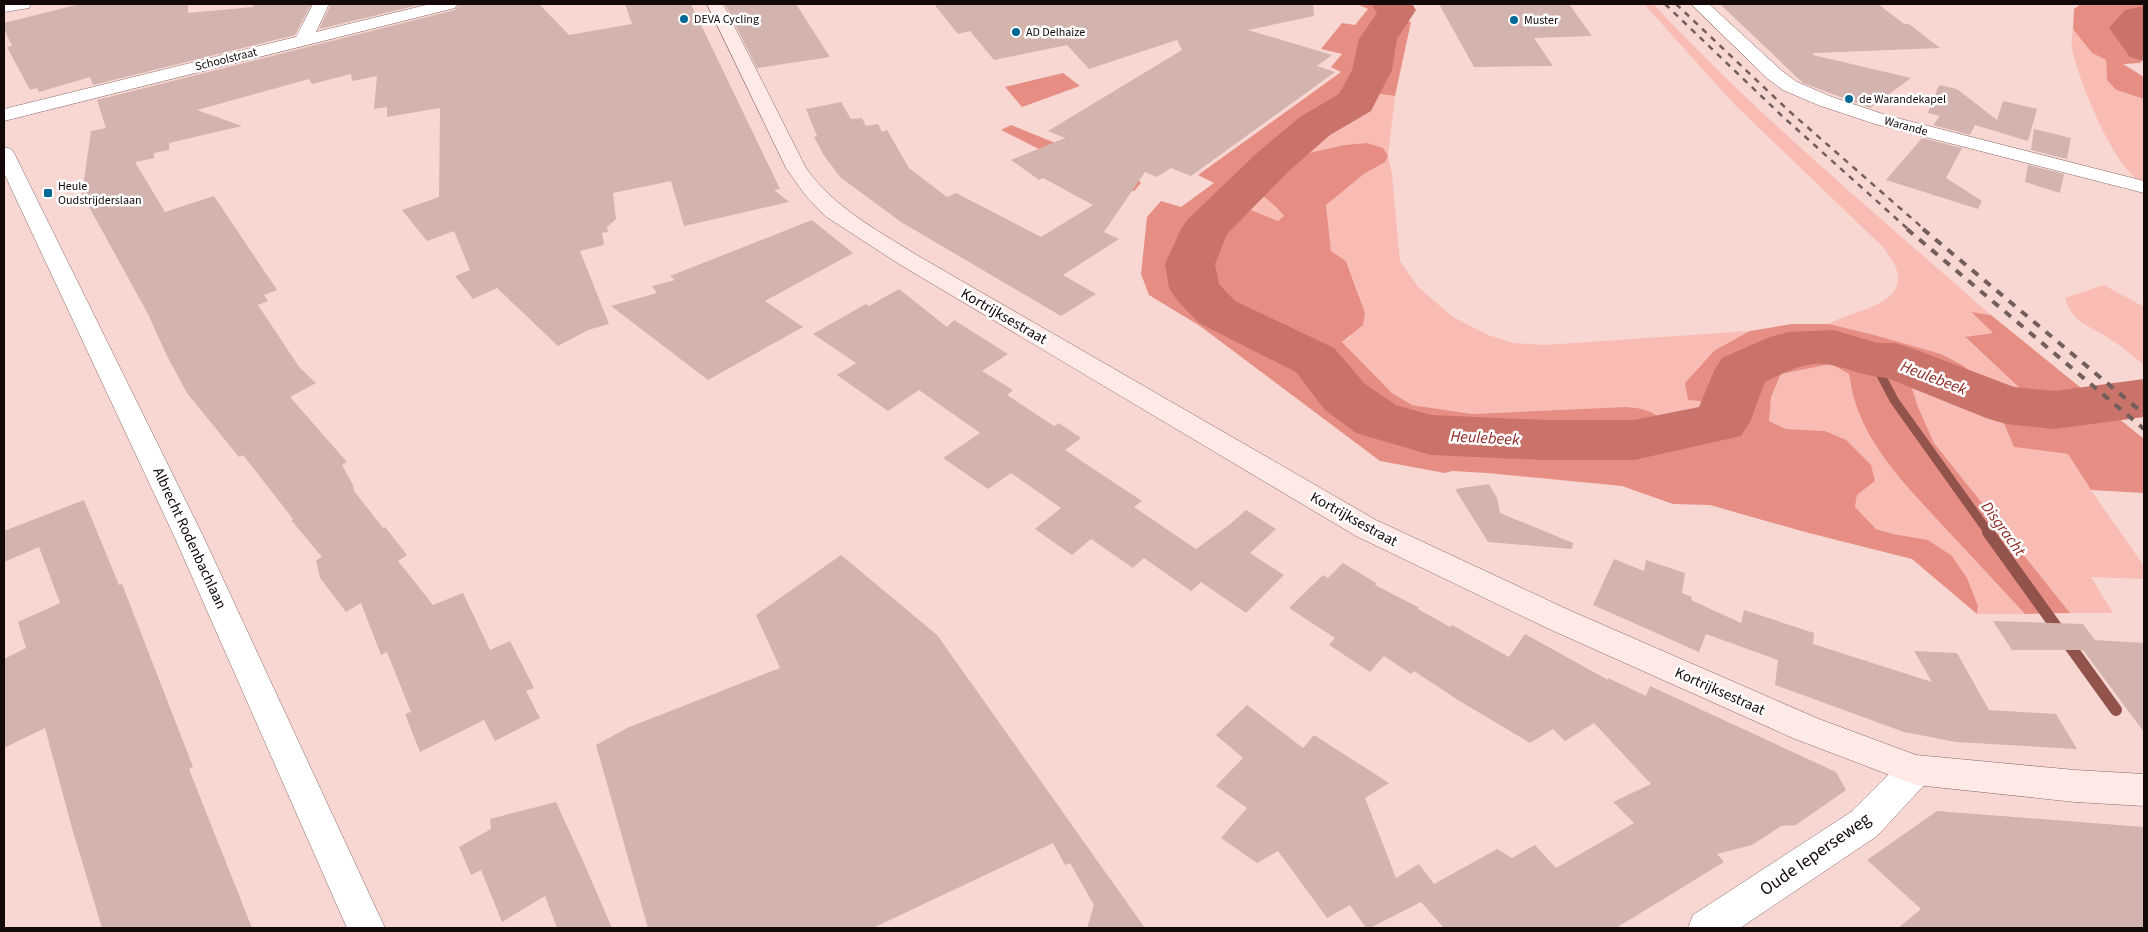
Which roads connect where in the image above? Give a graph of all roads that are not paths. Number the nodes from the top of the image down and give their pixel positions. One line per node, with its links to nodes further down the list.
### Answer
1 (22, 4): 6 (street)
2 (321, 4): 7 (street)
3 (449, 4): 7 (street, Schoolstraat)
4 (715, 4): 11 (street, Kortrijksestraat)
5 (1699, 4): 10 (street, Warande)
6 (4, 7)
7 (304, 39): 8 (street, Schoolstraat)
8 (4, 114)
9 (4, 153): 13 (street, Albrecht Rodenbachlaan)
10 (2144, 187)
11 (1916, 770): 12 (street, Kortrijksestraat); 14 (street, Oude Ieperseweg)
12 (2144, 790)
13 (366, 928)
14 (1707, 928)

